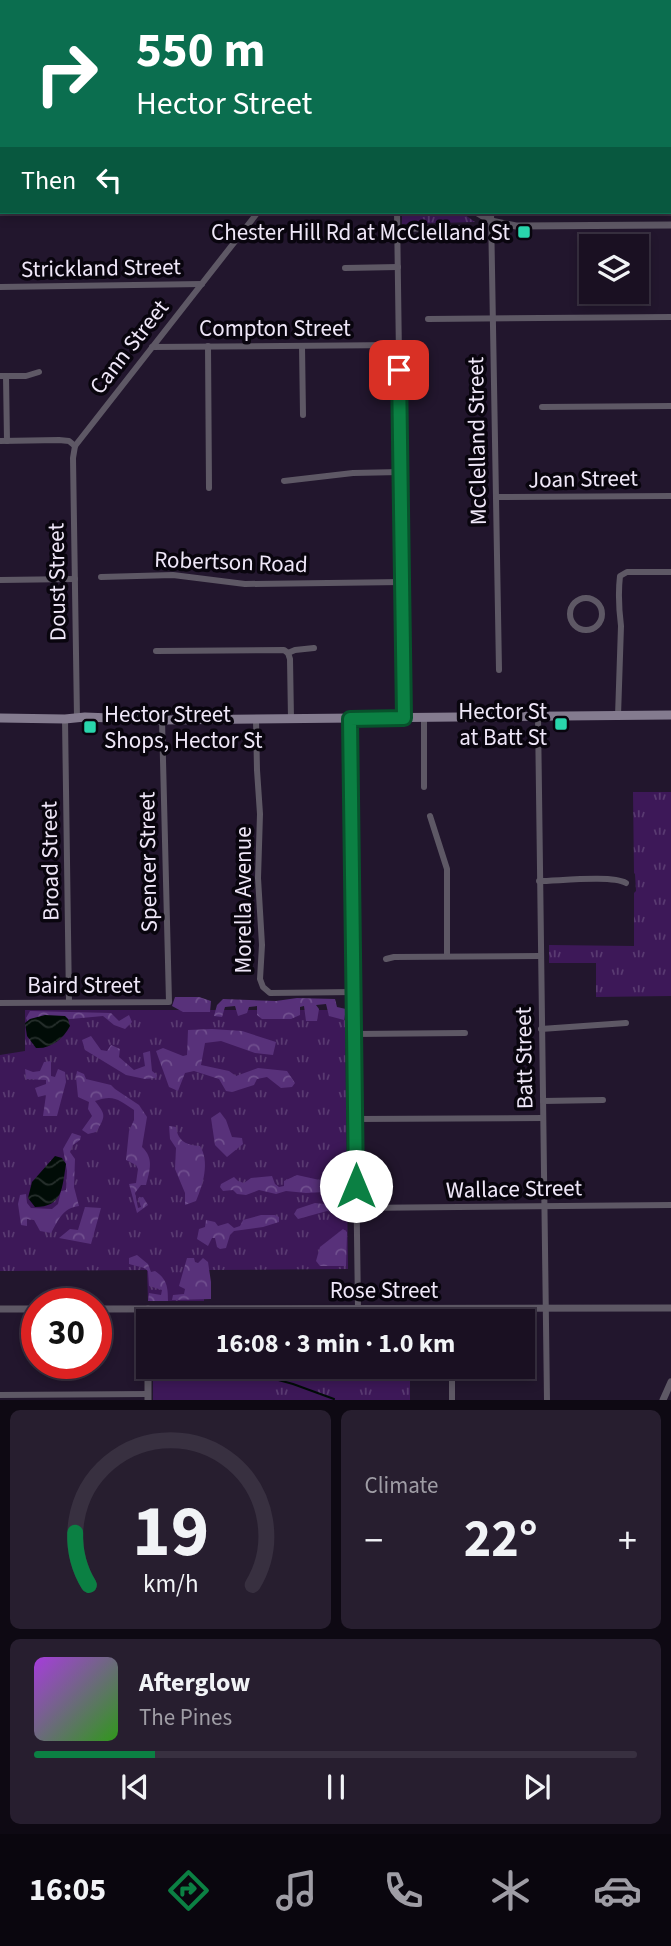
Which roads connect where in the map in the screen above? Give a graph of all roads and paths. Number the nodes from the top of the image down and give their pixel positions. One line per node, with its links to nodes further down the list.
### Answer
1 (256, 214): 11 (street, Cann Street)
2 (397, 214): 8 (street)
3 (479, 214): 5 (street)
4 (491, 214): 5 (street, McClelland Street)
5 (491, 221): 6 (street); 14 (street, McClelland Street)
6 (671, 225)
7 (458, 228): 8 (street)
8 (397, 229): 9 (street)
9 (398, 267): 10 (street); 16 (street)
10 (345, 268)
11 (202, 284): 12 (street, Strickland Street); 19 (street, Cann Street)
12 (0, 287)
13 (671, 317): 14 (street)
14 (493, 318): 15 (street); 31 (street, McClelland Street)
15 (428, 320)
16 (398, 345): 18 (street, Compton Street); 27 (street)
17 (208, 346): 18 (street, Compton Street); 19 (street, Compton Street); 29 (street)
18 (302, 346): 24 (street)
19 (152, 347): 26 (street, Cann Street)
20 (40, 372): 21 (street)
21 (3, 376): 25 (street)
22 (671, 406): 23 (street)
23 (542, 407)
24 (303, 415)
25 (3, 441): 26 (street)
26 (75, 446): 34 (street, Doust Street)
27 (400, 472): 28 (street); 36 (street)
28 (284, 481)
29 (209, 488)
30 (671, 496): 31 (street, Joan Street)
31 (496, 498): 42 (street, McClelland Street)
32 (671, 572): 38 (street)
33 (101, 577): 36 (street, Robertson Road)
34 (75, 579): 35 (street); 47 (street, Doust Street)
35 (0, 580)
36 (402, 582): 48 (street)
37 (601, 614): 37 (street); 38 (street)
38 (618, 617): 45 (street)
39 (314, 648): 41 (street)
40 (156, 651): 41 (street)
41 (288, 653): 52 (street)
42 (499, 670)
43 (671, 715): 45 (main road)
44 (538, 716): 45 (main road); 49 (main road); 57 (street, Batt Street)
45 (618, 716)
46 (0, 718): 50 (main road)
47 (77, 718): 50 (main road); 54 (main road)
48 (404, 718): 49 (main road); 53 (main road)
49 (424, 718): 55 (street)
50 (65, 719): 63 (street, Broad Street)
51 (256, 719): 52 (main road); 54 (main road); 62 (street, Morella Avenue)
52 (291, 719): 53 (main road)
53 (350, 719): 62 (street)
54 (162, 720): 64 (street, Spencer Street)
55 (424, 787)
56 (430, 816): 59 (street)
57 (539, 881): 58 (street); 60 (street, Batt Street)
58 (626, 883)
59 (447, 956): 60 (street); 61 (street)
60 (540, 956): 67 (street, Batt Street)
61 (386, 959)
62 (354, 992): 69 (street)
63 (69, 1002): 64 (street, Baird Street); 65 (street, Baird Street)
64 (169, 1002)
65 (0, 1003)
66 (626, 1023): 67 (street)
67 (541, 1028): 71 (street, Batt Street)
68 (466, 1033): 69 (street)
69 (355, 1034): 73 (street)
70 (603, 1100): 71 (street)
71 (543, 1101): 72 (street, Batt Street)
72 (543, 1118): 73 (street); 75 (street, Batt Street)
73 (356, 1119): 76 (street)
74 (671, 1205): 75 (street, Wallace Street)
75 (544, 1206): 76 (street, Wallace Street); 77 (street, Batt Street)
76 (356, 1208): 83 (street)
77 (547, 1308): 78 (street, Rose Street); 84 (street, Rose Street); 91 (street, Batt Street)
78 (671, 1308)
79 (0, 1309): 80 (street)
80 (21, 1309)
81 (112, 1309): 82 (street, Rose Street)
82 (136, 1309)
83 (358, 1309)
84 (452, 1309)
85 (148, 1379): 89 (street)
86 (452, 1379): 90 (street)
87 (671, 1382): 92 (street)
88 (0, 1395): 89 (street)
89 (148, 1397)
90 (452, 1400)
91 (547, 1400)
92 (663, 1400)

